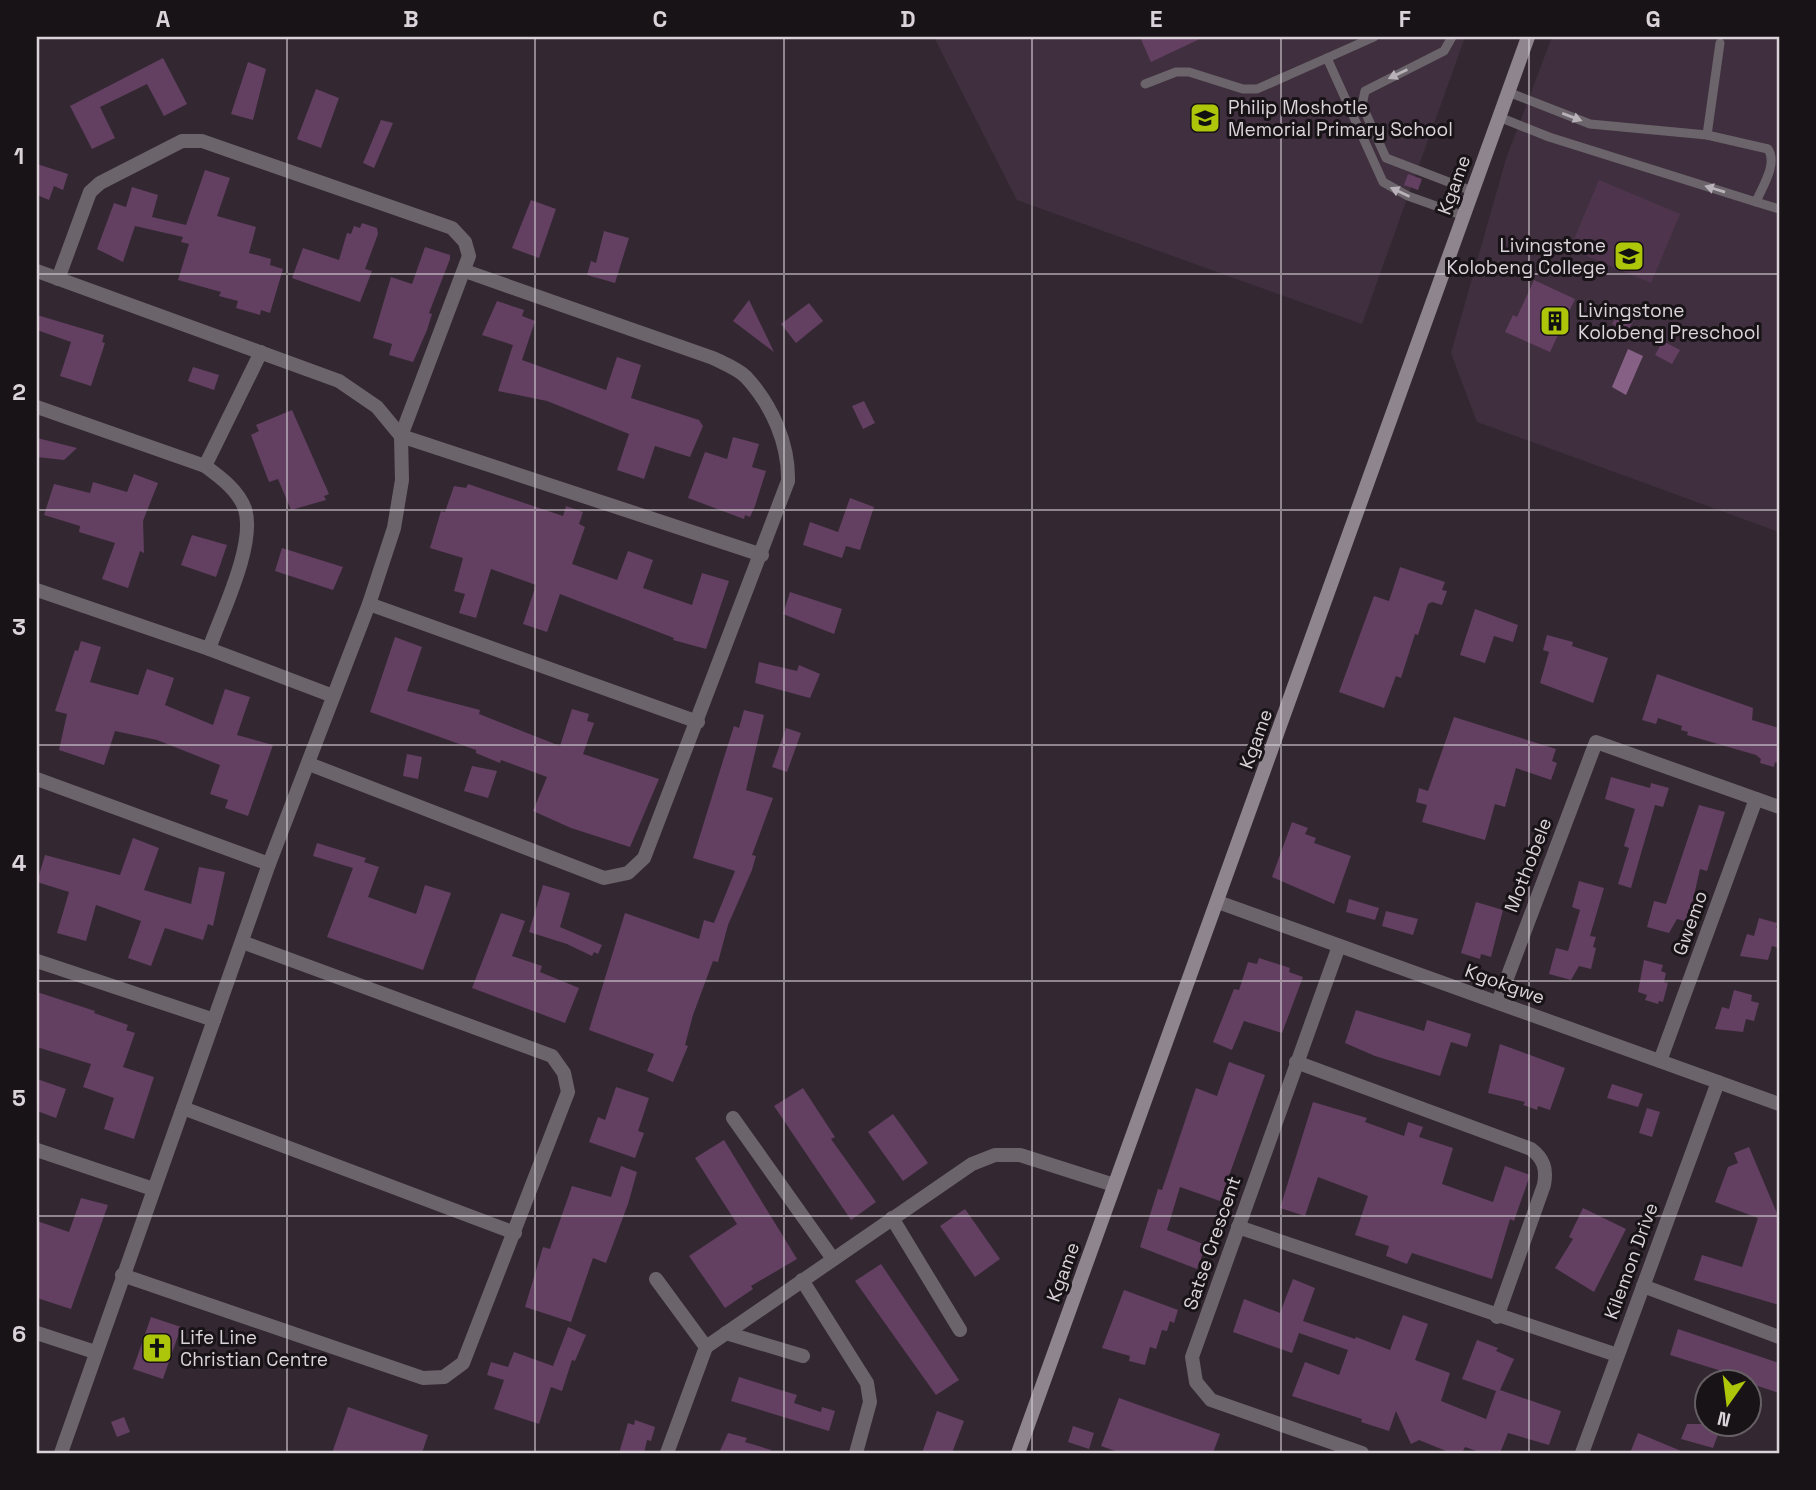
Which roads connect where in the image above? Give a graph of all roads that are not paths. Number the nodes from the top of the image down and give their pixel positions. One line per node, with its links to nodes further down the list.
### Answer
1 (1374, 37): 5 (lane)
2 (1452, 37): 10 (lane, one-way to 10)
3 (1528, 37): 7 (street, Kgame)
4 (1720, 43): 9 (lane)
5 (1327, 58): 6 (lane); 13 (lane, one-way to 5)
6 (1145, 84)
7 (1508, 92): 8 (street, Kgame); 9 (lane, one-way to 9)
8 (1499, 117): 10 (street, Kgame); 11 (lane, one-way to 8)
9 (1707, 135): 11 (lane)
10 (1472, 191): 13 (street, Kgame)
11 (1756, 202): 12 (lane)
12 (1779, 209)
13 (1464, 216): 32 (street, Kgame)
14 (37, 271): 16 (street)
15 (465, 271): 16 (street); 19 (street); 21 (street)
16 (58, 279): 17 (street)
17 (261, 352): 19 (street); 20 (street)
18 (37, 407): 20 (street)
19 (401, 436): 21 (street); 23 (street)
20 (205, 466): 24 (street)
21 (762, 555): 26 (street)
22 (37, 590): 24 (street)
23 (369, 604): 25 (street); 26 (street)
24 (209, 649): 25 (street)
25 (333, 696): 27 (street)
26 (698, 722): 27 (street)
27 (309, 764): 31 (street)
28 (37, 779): 31 (street)
29 (1756, 799): 30 (street); 36 (street, Mothobele); 38 (street, Gwemo)
30 (1779, 807)
31 (269, 864): 33 (street)
32 (1218, 902): 34 (street, Kgokgwe); 45 (street, Kgame)
33 (242, 942): 37 (street); 49 (street)
34 (1339, 946): 36 (street, Kgokgwe); 39 (street, Satse Crescent)
35 (37, 961): 37 (street)
36 (1498, 1002): 38 (street, Kgokgwe)
37 (214, 1020): 42 (street)
38 (1660, 1061): 40 (street, Kgokgwe)
39 (1296, 1062): 48 (street, Satse Crescent); 55 (street)
40 (1718, 1082): 41 (street, Kgokgwe); 54 (street, Kilemon Drive)
41 (1779, 1104)
42 (183, 1108): 46 (street); 49 (street)
43 (733, 1118): 50 (street)
44 (37, 1150): 46 (street)
45 (1114, 1185): 47 (street); 67 (street, Kgame)
46 (153, 1189): 51 (street)
47 (892, 1218): 50 (street); 56 (street)
48 (1238, 1227): 55 (street); 68 (street, Satse Crescent)
49 (515, 1233): 51 (street)
50 (833, 1259): 53 (street)
51 (122, 1275): 61 (street)
52 (656, 1279): 60 (street)
53 (802, 1280): 58 (street); 66 (street)
54 (1643, 1286): 59 (street); 62 (street, Kilemon Drive)
55 (1497, 1317): 62 (street)
56 (960, 1330)
57 (37, 1333): 61 (street)
58 (726, 1333): 60 (street); 63 (street)
59 (1779, 1337)
60 (706, 1347): 65 (street)
61 (95, 1352): 64 (street)
62 (1617, 1355): 69 (street, Kilemon Drive)
63 (803, 1356)
64 (61, 1453)
65 (667, 1453)
66 (856, 1453)
67 (1018, 1453)
68 (1362, 1453)
69 (1582, 1453)

